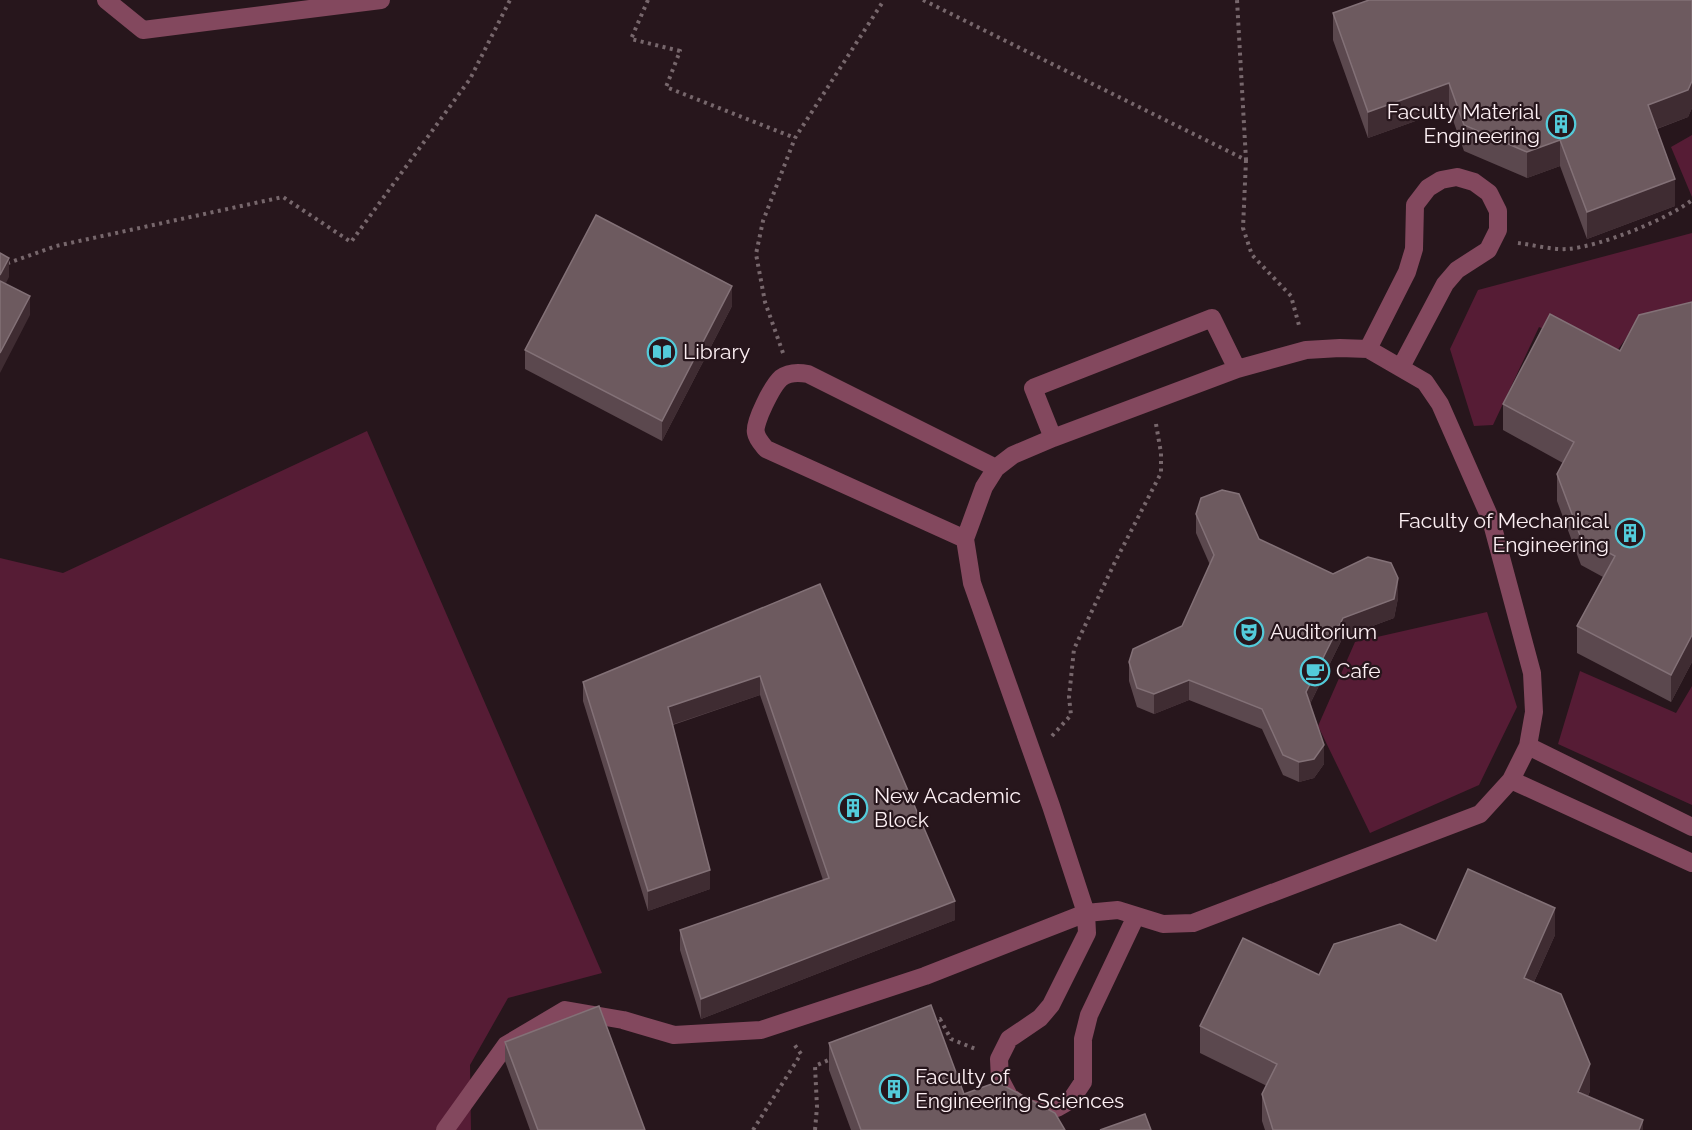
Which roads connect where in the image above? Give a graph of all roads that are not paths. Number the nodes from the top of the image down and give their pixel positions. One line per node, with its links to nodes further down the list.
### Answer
1 (106, 0): 2 (lane)
2 (381, 0)
3 (1368, 349): 4 (lane); 4 (lane); 5 (lane)
4 (1401, 367): 9 (lane)
5 (1237, 369): 6 (lane); 6 (lane)
6 (1053, 438): 7 (lane)
7 (996, 468): 8 (lane); 8 (lane)
8 (965, 538): 13 (lane)
9 (1528, 746): 10 (lane); 11 (lane)
10 (1511, 780): 12 (lane); 14 (lane)
11 (1692, 826)
12 (1692, 863)
13 (1086, 913): 14 (lane); 14 (lane); 15 (lane)
14 (1136, 916)
15 (445, 1130)

